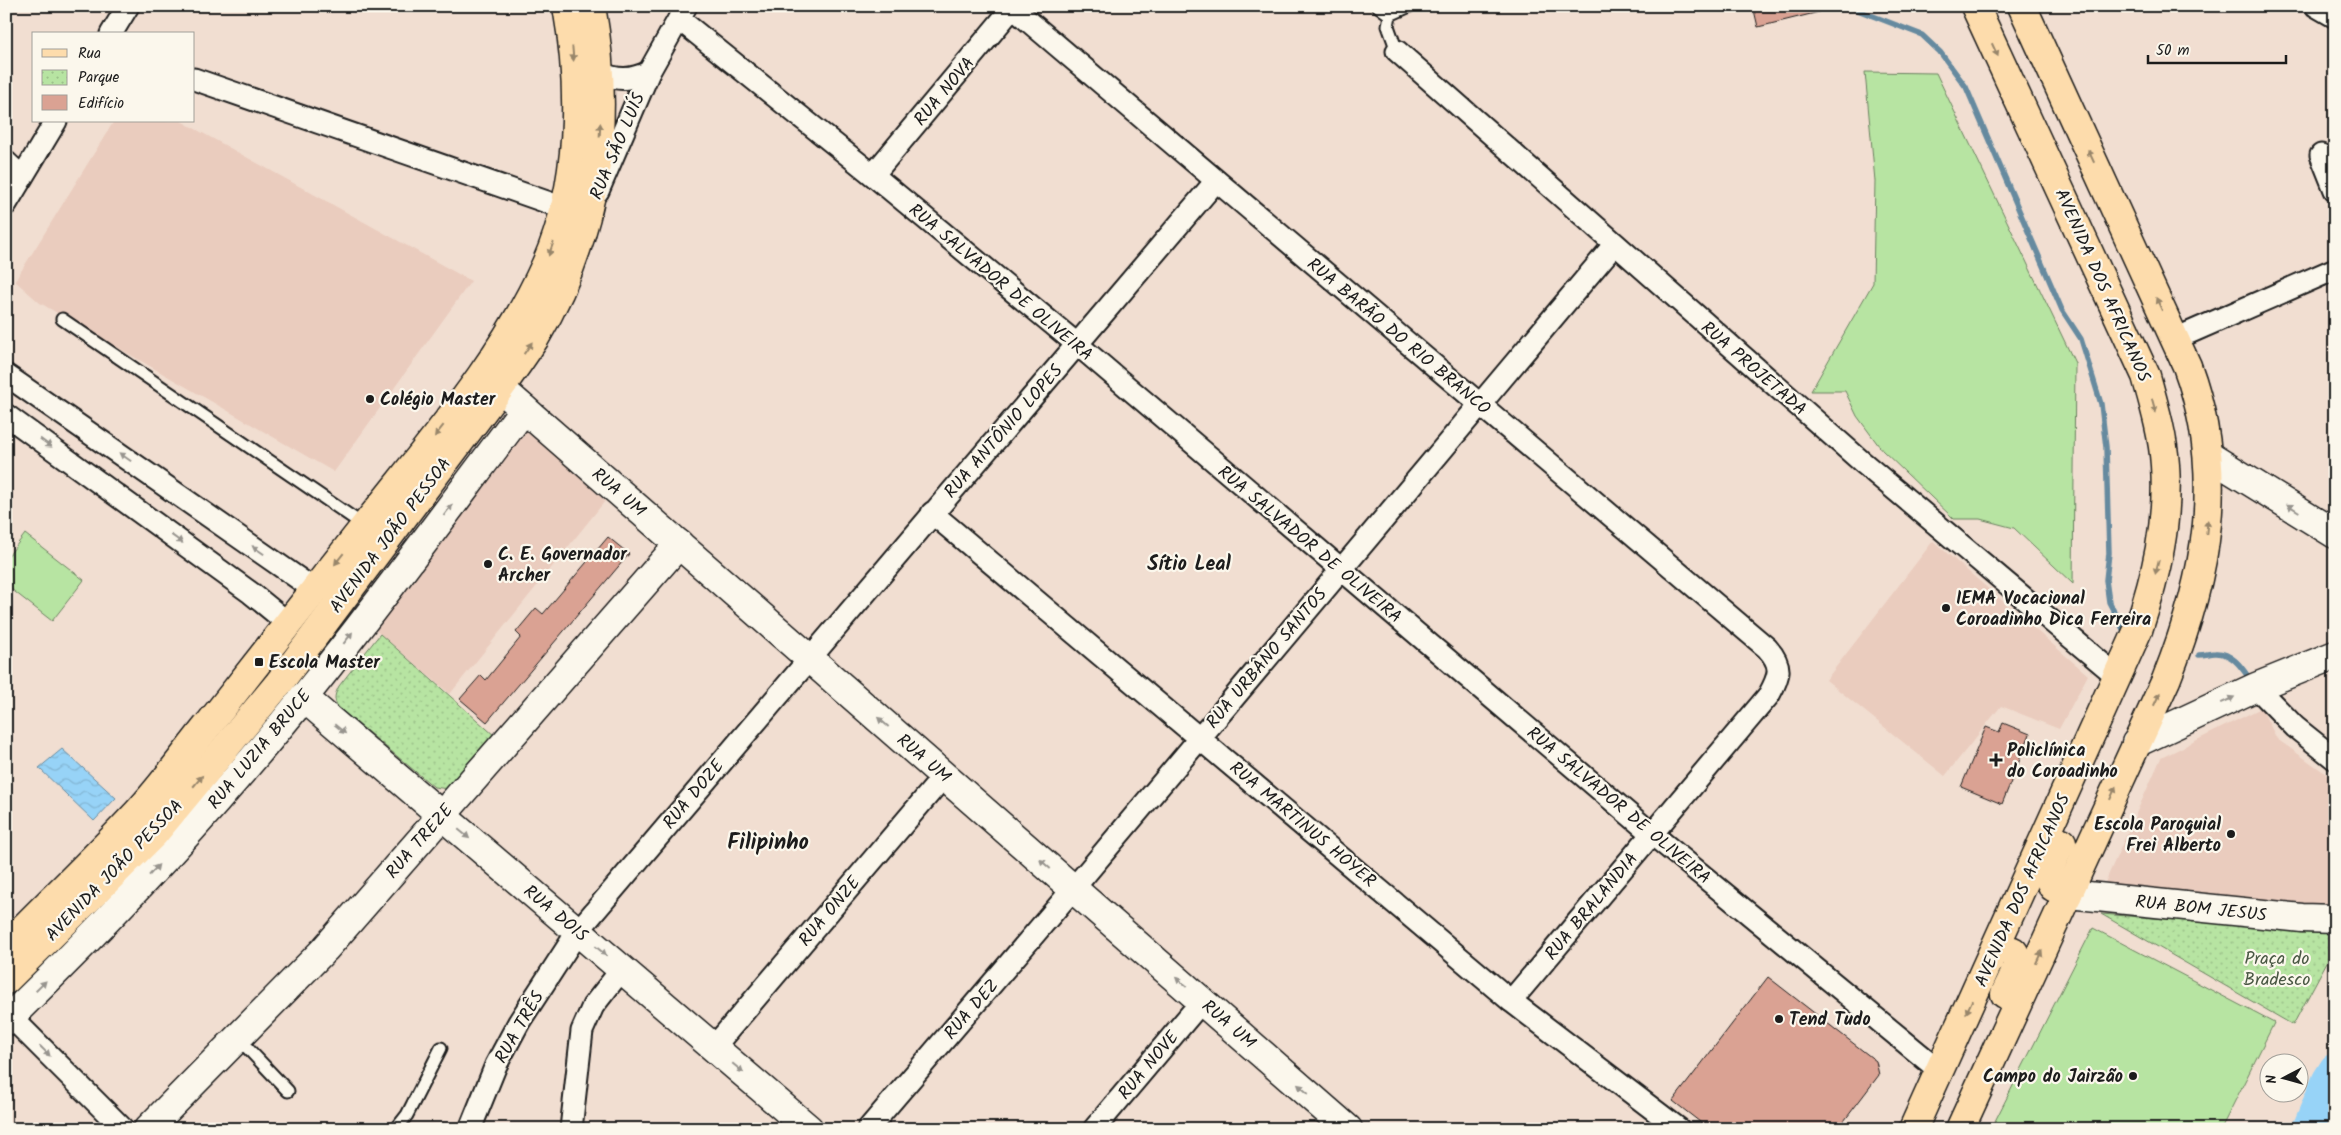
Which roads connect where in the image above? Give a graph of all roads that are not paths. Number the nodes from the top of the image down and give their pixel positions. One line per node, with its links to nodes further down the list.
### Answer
1 (128, 6): 14 (street)
2 (566, 6): 28 (main road, AVENIDA JOÃO PESSOA, one-way to 28)
3 (591, 6): 17 (main road, AVENIDA JOÃO PESSOA)
4 (1378, 6): 12 (lane)
5 (1410, 6): 12 (lane)
6 (2011, 6): 19 (main road)
7 (2022, 6): 19 (main road)
8 (2316, 6): 13 (street)
9 (1013, 7): 23 (street, RUA NOVA); 25 (street, RUA BARÃO DO RIO BRANCO)
10 (1977, 7): 50 (main road, AVENIDA DOS AFRICANOS, one-way to 50)
11 (682, 13): 16 (street, RUA SÃO LUÍS); 23 (street, RUA SALVADOR DE OLIVEIRA)
12 (1390, 15): 15 (lane)
13 (2335, 17)
14 (112, 32)
15 (1397, 51): 29 (street, RUA PROJETADA)
16 (649, 72): 17 (street, RUA SÃO LUÍS); 28 (street, RUA SÃO LUÍS)
17 (600, 73): 28 (main road, AVENIDA JOÃO PESSOA, one-way to 17)
18 (195, 79): 28 (street)
19 (2069, 108): 32 (main road, one-way to 19)
20 (55, 122): 24 (street)
21 (2321, 155): 26 (street)
22 (6, 162): 24 (street)
23 (873, 175): 33 (street, RUA SALVADOR DE OLIVEIRA)
24 (22, 177): 27 (street)
25 (1216, 181): 33 (street, RUA ANTÔNIO LOPES); 36 (street, RUA BARÃO DO RIO BRANCO)
26 (2335, 190)
27 (6, 204)
28 (575, 214): 35 (main road, AVENIDA JOÃO PESSOA, one-way to 28); 41 (main road, AVENIDA JOÃO PESSOA, one-way to 41)
29 (1614, 245): 36 (street, RUA URBÂNO SANTOS); 50 (street, RUA PROJETADA)
30 (2335, 268): 32 (street)
31 (62, 319): 41 (lane)
32 (2175, 339): 39 (main road)
33 (1078, 346): 40 (street, RUA ANTÔNIO LOPES); 44 (street, RUA SALVADOR DE OLIVEIRA)
34 (6, 374): 45 (street, one-way to 34)
35 (500, 388): 37 (main road, RUA UM); 67 (main road, AVENIDA JOÃO PESSOA, one-way to 35)
36 (1478, 404): 44 (street, RUA URBÂNO SANTOS); 49 (street, RUA BARÃO DO RIO BRANCO)
37 (524, 409): 43 (main road, RUA UM); 52 (main road, RUA LUZIA BRUCE, one-way to 37)
38 (6, 415): 46 (street, one-way to 46)
39 (2209, 456): 42 (main road, one-way to 39); 55 (main road, one-way to 39)
40 (932, 513): 48 (street, RUA ANTÔNIO LOPES); 53 (street, RUA MARTINUS HOYER)
41 (365, 526): 45 (main road, AVENIDA JOÃO PESSOA, one-way to 45)
42 (2335, 534)
43 (680, 544): 48 (main road, RUA UM); 58 (main road, RUA TREZE)
44 (1340, 570): 53 (street, RUA URBÂNO SANTOS); 59 (street, RUA SALVADOR DE OLIVEIRA)
45 (315, 590): 46 (main road, AVENIDA JOÃO PESSOA)
46 (289, 624): 64 (main road, AVENIDA JOÃO PESSOA)
47 (2335, 655): 51 (main road)
48 (809, 658): 57 (main road, RUA UM, one-way to 48); 63 (street, RUA DOZE)
49 (1779, 668): 59 (street, RUA BRALANDIA)
50 (2118, 677): 54 (main road, AVENIDA DOS AFRICANOS)
51 (2256, 687): 55 (main road, one-way to 51); 56 (street)
52 (303, 697): 58 (main road, RUA DOIS, one-way to 58); 70 (main road, RUA LUZIA BRUCE, one-way to 52)
53 (1199, 736): 60 (street, RUA URBÂNO SANTOS); 68 (street, RUA MARTINUS HOYER)
54 (2091, 736): 61 (main road); 65 (main road, AVENIDA DOS AFRICANOS)
55 (2136, 743): 61 (main road, one-way to 55)
56 (2335, 758)
57 (944, 776): 60 (main road, RUA UM, one-way to 57); 72 (street, RUA ONZE)
58 (442, 815): 63 (main road, RUA DOIS, one-way to 63); 71 (main road, RUA TREZE)
59 (1652, 834): 68 (street, RUA BRALANDIA); 75 (street, RUA SALVADOR DE OLIVEIRA)
60 (1073, 888): 69 (main road, RUA UM, one-way to 60); 84 (street, RUA DEZ)
61 (2068, 894): 62 (main road, RUA BOM JESUS); 74 (main road, one-way to 61)
62 (2335, 919)
63 (578, 931): 66 (main road, RUA DOIS, one-way to 66); 81 (street, RUA TRÊS)
64 (6, 946)
65 (1997, 946): 74 (main road); 75 (main road, AVENIDA DOS AFRICANOS, one-way to 75)
66 (622, 969): 72 (main road, RUA DOIS); 82 (street)
67 (6, 980)
68 (1511, 1000): 86 (street, RUA MARTINUS HOYER)
69 (1202, 1001): 77 (main road, RUA UM, one-way to 69); 85 (street, RUA NOVE)
70 (8, 1019): 78 (street, one-way to 78)
71 (238, 1038): 76 (lane); 79 (main road, RUA TREZE)
72 (714, 1047): 83 (main road, RUA DOIS, one-way to 83)
73 (441, 1048): 80 (lane)
74 (1996, 1051): 88 (main road)
75 (1940, 1071): 87 (main road, AVENIDA DOS AFRICANOS)
76 (288, 1091)
77 (1340, 1126)
78 (123, 1129)
79 (148, 1129)
80 (396, 1129)
81 (470, 1129)
82 (571, 1129)
83 (809, 1129)
84 (868, 1129)
85 (1094, 1129)
86 (1679, 1129)
87 (1913, 1129)
88 (1960, 1129)

